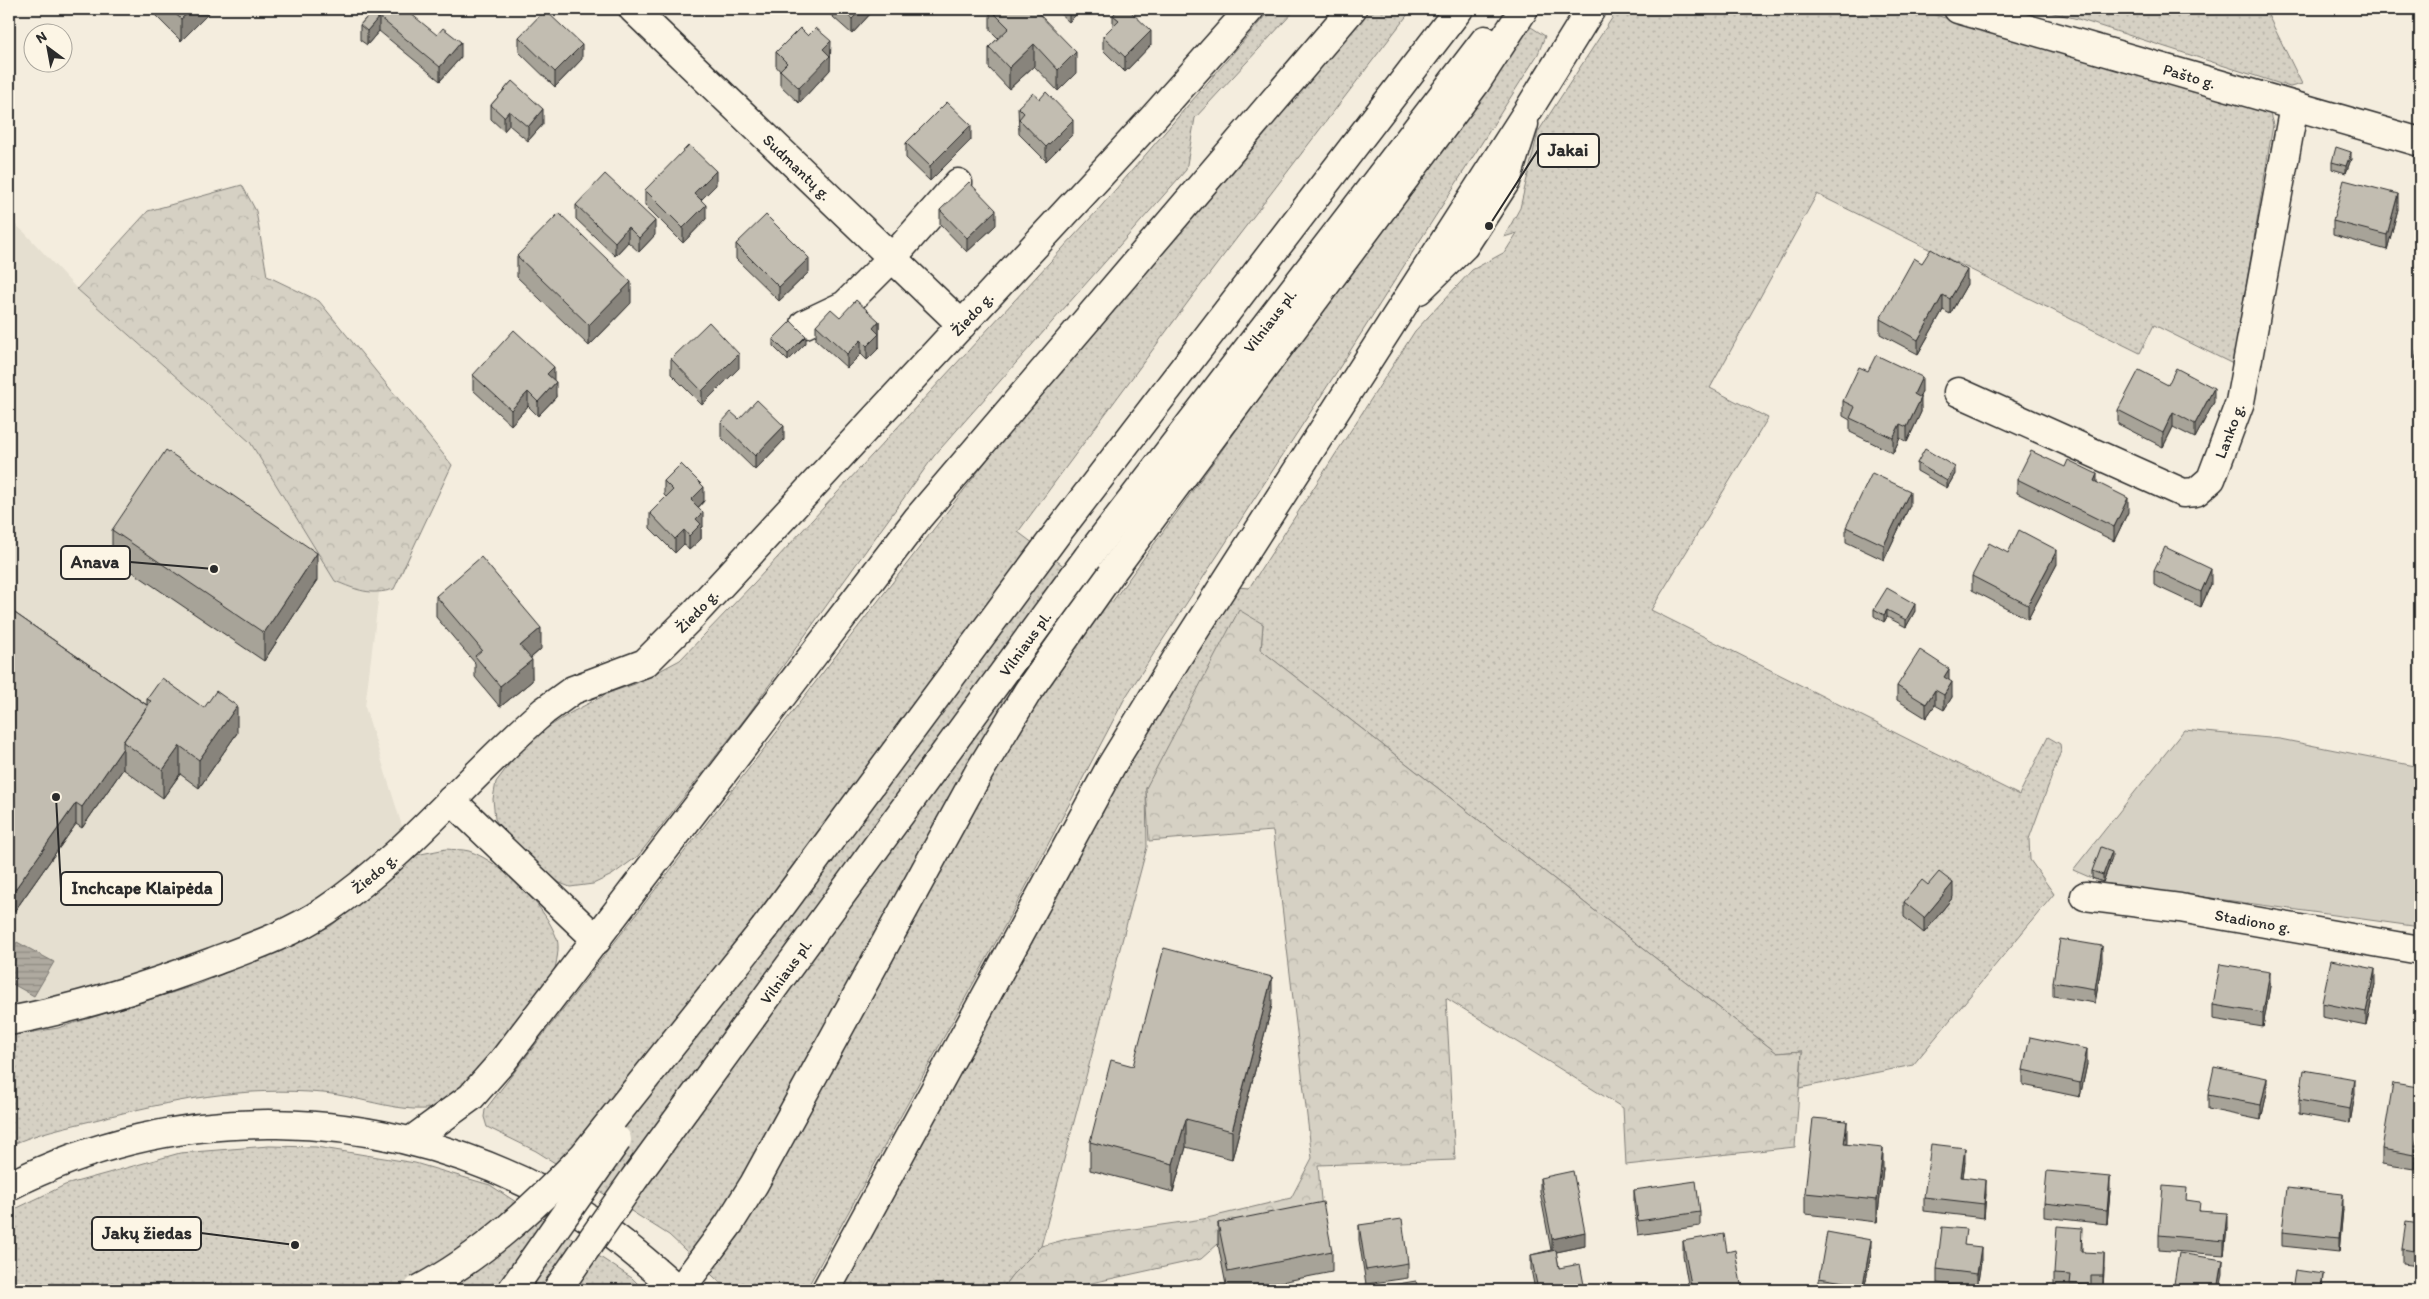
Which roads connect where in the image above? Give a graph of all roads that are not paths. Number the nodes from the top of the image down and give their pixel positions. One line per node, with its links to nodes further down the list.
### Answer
1 (633, 9): 12 (main road, Sudmantų g.)
2 (1250, 9): 14 (main road, Žiedo g.)
3 (1352, 9): 19 (main road)
4 (1459, 9): 18 (main road)
5 (1509, 9): 26 (main road, Vilniaus pl., bridge)
6 (1524, 9): 27 (main road)
7 (1591, 9): 28 (main road)
8 (1958, 9): 9 (main road, Pašto g.)
9 (2294, 106): 10 (main road, Pašto g.); 15 (main road, Lanko g.)
10 (2420, 142)
11 (958, 183): 12 (main road)
12 (892, 258): 13 (main road); 14 (main road, Sudmantų g.)
13 (805, 324)
14 (962, 325): 16 (main road, Žiedo g.)
15 (1958, 392)
16 (452, 800): 19 (main road); 21 (main road, Žiedo g.)
17 (2085, 896): 20 (main road, Stadiono g.)
18 (766, 928): 24 (main road, bridge); 25 (main road, bridge)
19 (597, 940): 22 (main road)
20 (2420, 950)
21 (9, 1021)
22 (412, 1140): 23 (main road); 27 (main road)
23 (9, 1186)
24 (418, 1290)
25 (512, 1290)
26 (556, 1290)
27 (679, 1290)
28 (826, 1290)

